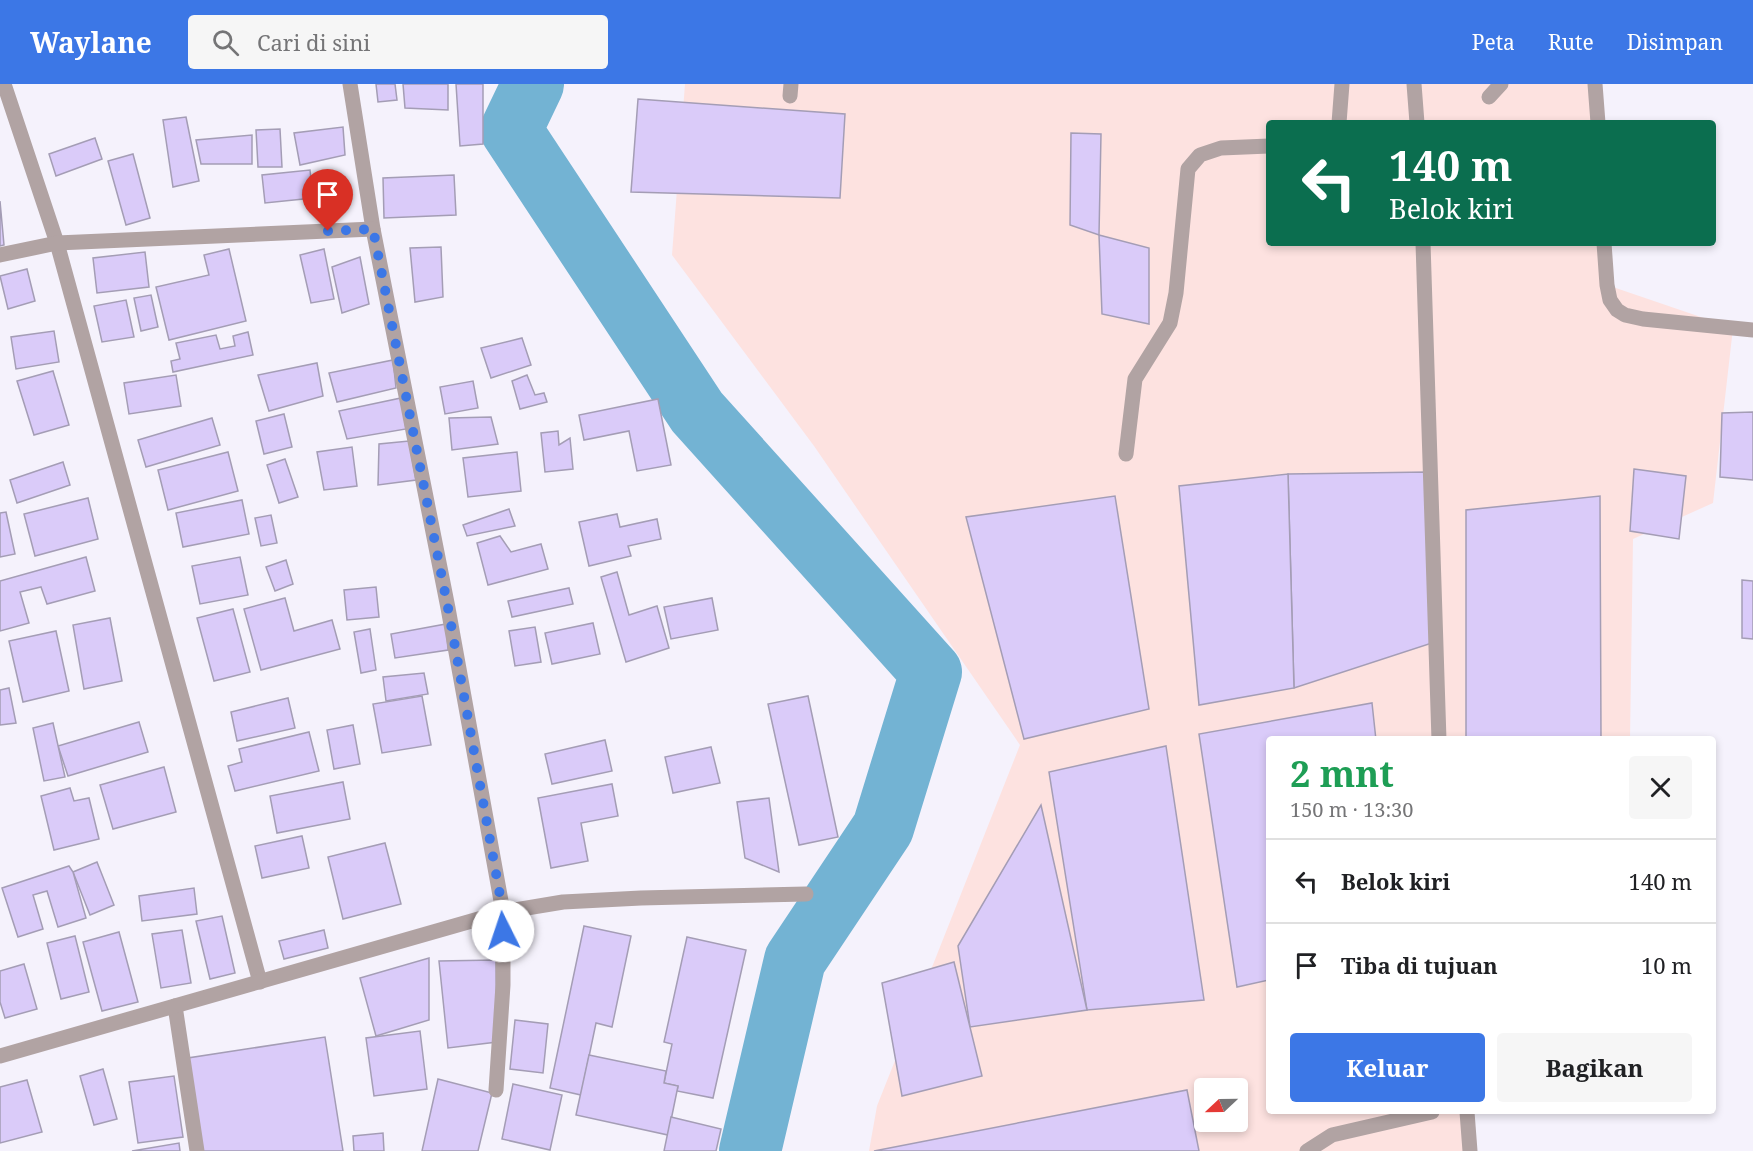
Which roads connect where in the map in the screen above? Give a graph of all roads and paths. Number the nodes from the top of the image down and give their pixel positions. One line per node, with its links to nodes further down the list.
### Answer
1 (4, 84): 13 (street)
2 (350, 84): 12 (street)
3 (1342, 84): 8 (street)
4 (1414, 84): 9 (street)
5 (1502, 84): 7 (street)
6 (1595, 84): 10 (street)
7 (1489, 97)
8 (1339, 120)
9 (1417, 120)
10 (1598, 120)
11 (1266, 146): 18 (street)
12 (373, 229): 13 (street); 21 (street)
13 (57, 243): 16 (street); 22 (street)
14 (1423, 246): 19 (street)
15 (1604, 246): 17 (street)
16 (0, 255)
17 (1753, 330)
18 (1126, 454)
19 (1439, 736)
20 (806, 894): 21 (street)
21 (503, 912): 22 (street); 25 (street)
22 (260, 982): 23 (street)
23 (175, 1006): 24 (street); 28 (street)
24 (0, 1056)
25 (496, 1090)
26 (1423, 1114): 29 (street)
27 (1467, 1114): 30 (street)
28 (197, 1151)
29 (1306, 1151)
30 (1470, 1151)

